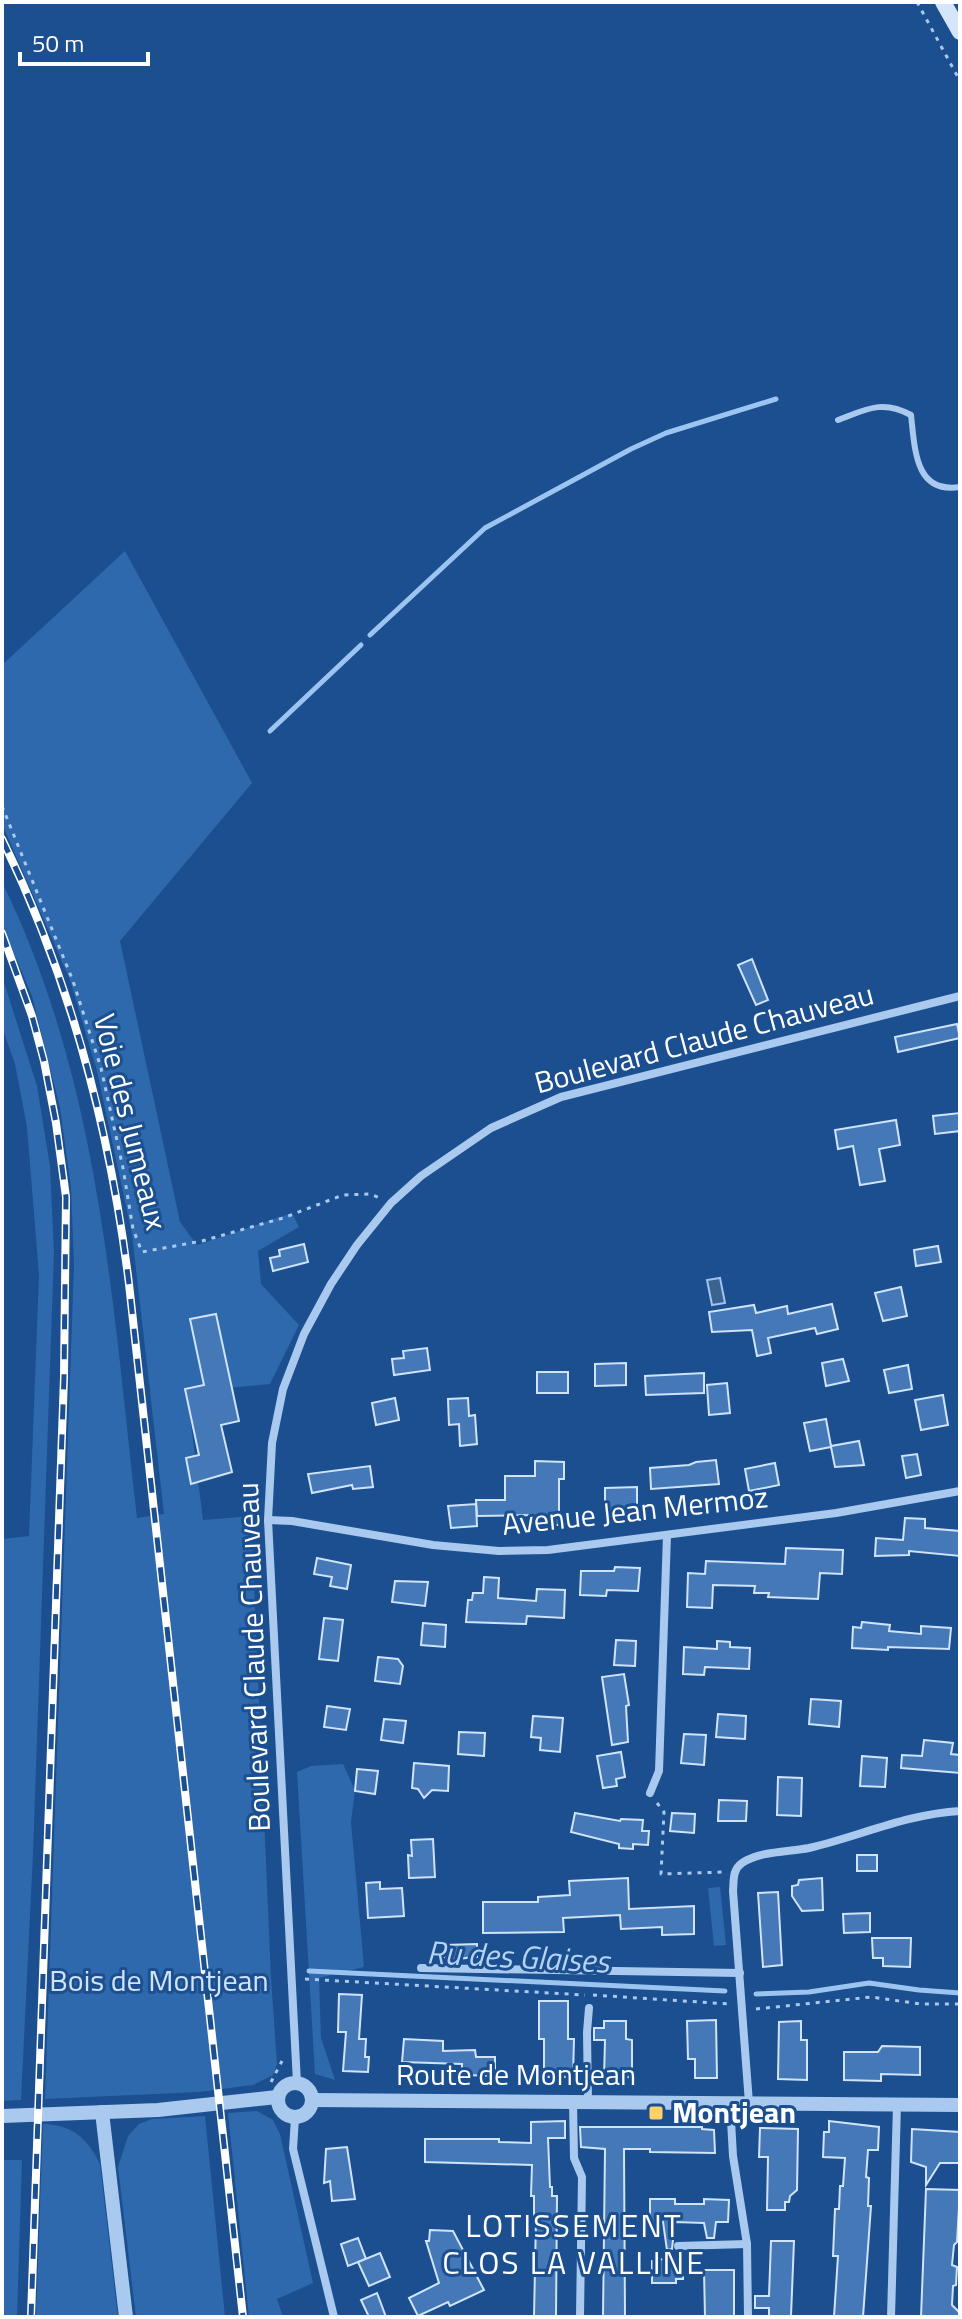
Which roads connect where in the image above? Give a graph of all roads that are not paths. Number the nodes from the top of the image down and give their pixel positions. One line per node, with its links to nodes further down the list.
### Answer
1 (943, 2): 2 (main road)
2 (960, 32)
3 (838, 420): 4 (lane)
4 (960, 487)
5 (960, 996): 7 (street, Boulevard Claude Chauveau)
6 (960, 1491): 8 (street, Avenue Jean Mermoz)
7 (268, 1520): 8 (street, Avenue Jean Mermoz); 14 (street, Boulevard Claude Chauveau)
8 (667, 1535): 9 (street)
9 (650, 1793)
10 (960, 1811): 12 (street)
11 (421, 1968): 12 (street)
12 (740, 1973): 19 (street)
13 (589, 2008): 17 (street)
14 (297, 2083): 15 (street); 16 (street)
15 (277, 2097): 22 (street); 24 (street)
16 (312, 2100): 17 (street, Route de Montjean); 24 (street)
17 (580, 2101): 18 (street, Route de Montjean); 29 (street)
18 (730, 2102): 19 (street, Route de Montjean); 25 (street)
19 (749, 2103): 20 (street, Route de Montjean)
20 (897, 2105): 21 (street, Route de Montjean); 31 (street)
21 (960, 2105)
22 (102, 2112): 23 (street); 27 (street)
23 (2, 2116)
24 (295, 2118): 28 (street)
25 (747, 2244): 26 (street); 30 (street)
26 (678, 2246)
27 (126, 2317)
28 (334, 2317)
29 (580, 2317)
30 (748, 2317)
31 (891, 2317)

